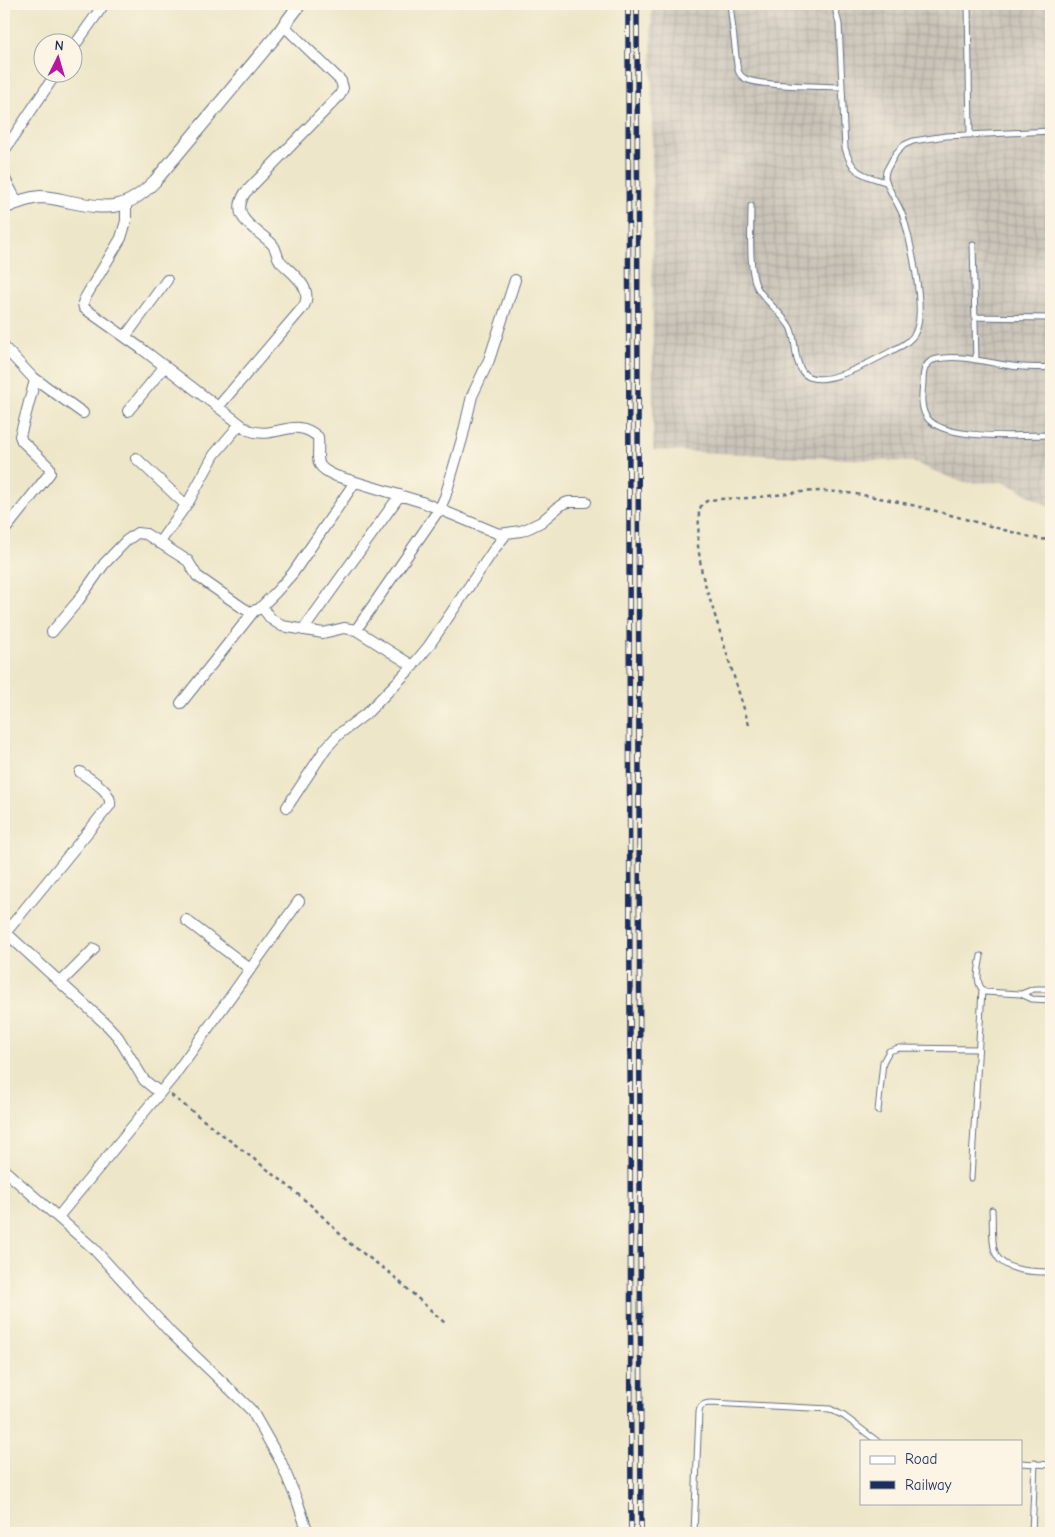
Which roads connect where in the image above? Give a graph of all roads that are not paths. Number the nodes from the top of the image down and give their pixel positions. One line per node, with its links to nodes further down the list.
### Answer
1 (104, 4): 7 (street)
2 (300, 4): 6 (street)
3 (730, 4): 9 (lane)
4 (834, 4): 9 (lane)
5 (968, 4): 11 (lane)
6 (283, 25): 16 (street); 30 (street)
7 (82, 35)
8 (50, 82): 12 (street)
9 (842, 87): 14 (lane)
10 (1051, 131): 11 (lane)
11 (970, 135): 14 (lane)
12 (4, 151)
13 (4, 177): 15 (street)
14 (886, 182): 17 (lane)
15 (17, 202): 16 (street); 18 (street)
16 (126, 203): 24 (street)
17 (751, 206)
18 (4, 208)
19 (973, 244): 22 (lane)
20 (167, 280): 24 (street)
21 (515, 280): 40 (street)
22 (975, 317): 23 (lane); 26 (lane)
23 (1051, 318)
24 (125, 337): 27 (street)
25 (4, 347): 29 (street)
26 (976, 360): 28 (lane); 34 (lane)
27 (165, 366): 30 (street); 31 (street)
28 (1051, 367)
29 (34, 378): 32 (street); 41 (street)
30 (218, 407): 33 (street)
31 (128, 411)
32 (83, 413)
33 (240, 424): 36 (street); 39 (street)
34 (1051, 435)
35 (136, 458): 39 (street)
36 (355, 482): 37 (street); 44 (street)
37 (400, 495): 40 (street); 45 (street)
38 (586, 502): 42 (street)
39 (186, 505): 43 (street)
40 (440, 508): 42 (street); 46 (street)
41 (4, 531)
42 (506, 534): 48 (street)
43 (160, 543): 44 (street); 47 (street)
44 (258, 609): 45 (street); 49 (street)
45 (303, 630): 46 (street)
46 (356, 630): 48 (street)
47 (52, 632)
48 (413, 666): 51 (street)
49 (181, 703)
50 (80, 772): 54 (street)
51 (287, 808)
52 (299, 901): 57 (street)
53 (186, 920): 57 (street)
54 (5, 932): 58 (street)
55 (94, 949): 58 (street)
56 (981, 956): 60 (lane)
57 (250, 969): 64 (street)
58 (62, 982): 64 (street)
59 (1051, 989): 61 (lane)
60 (982, 990): 61 (lane); 63 (lane)
61 (1021, 994): 62 (lane)
62 (1051, 1000)
63 (978, 1049): 65 (lane); 67 (lane)
64 (162, 1091): 69 (street)
65 (878, 1111)
66 (4, 1170): 69 (street)
67 (971, 1178)
68 (992, 1210): 70 (lane)
69 (58, 1217): 75 (street)
70 (1051, 1272)
71 (876, 1440): 76 (lane)
72 (1022, 1462): 73 (lane)
73 (1035, 1464): 74 (lane); 77 (lane)
74 (1051, 1465)
75 (308, 1533)
76 (694, 1533)
77 (1032, 1533)

